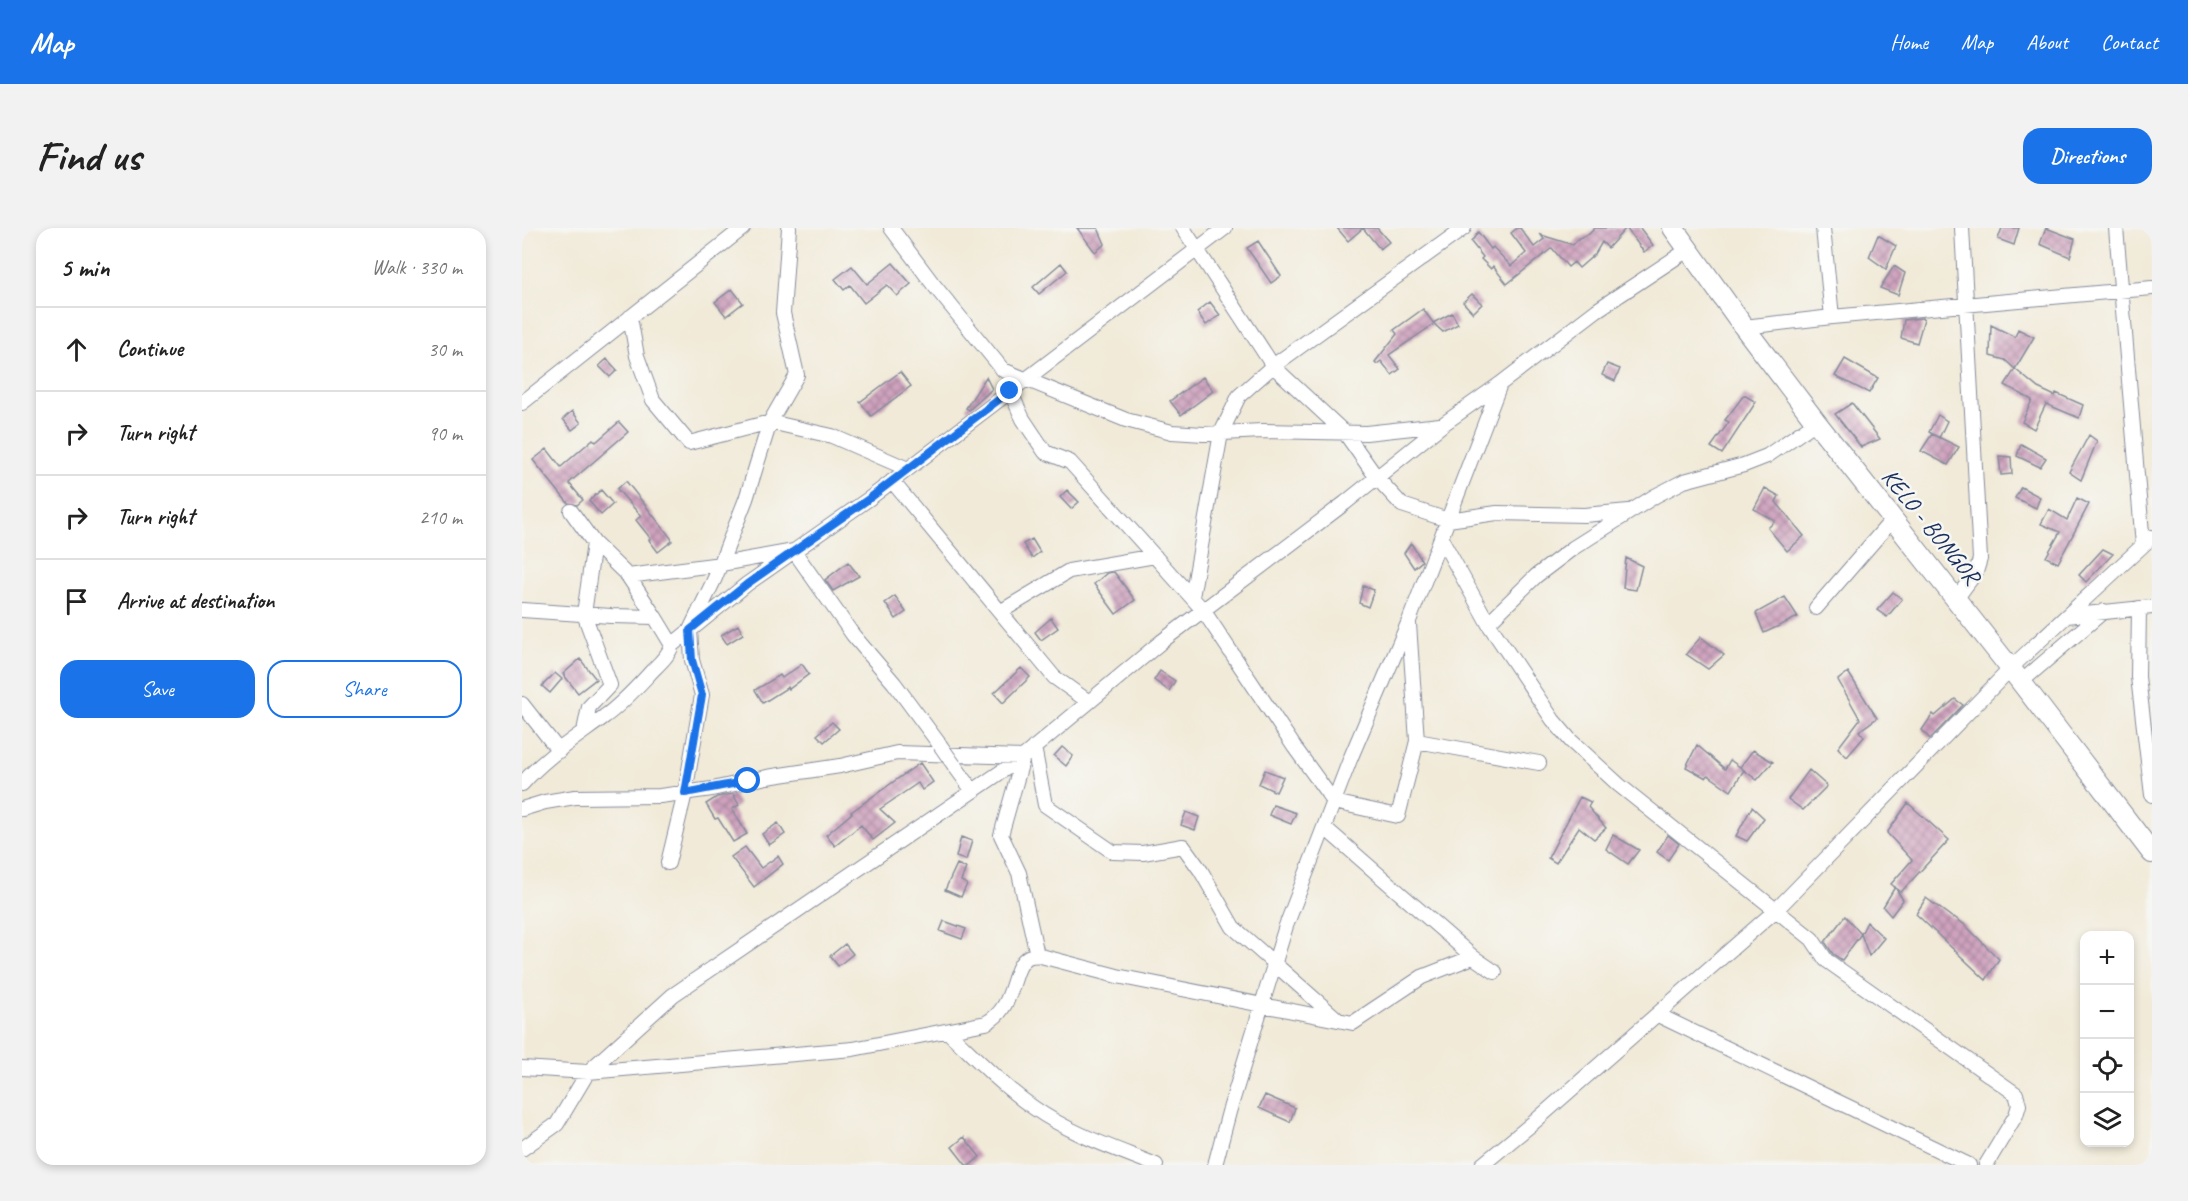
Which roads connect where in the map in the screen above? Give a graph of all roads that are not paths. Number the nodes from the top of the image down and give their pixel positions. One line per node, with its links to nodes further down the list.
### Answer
1 (743, 228): 16 (street)
2 (789, 228): 24 (street)
3 (891, 228): 20 (street)
4 (1183, 228): 12 (street)
5 (1225, 228): 12 (street)
6 (1464, 228): 19 (street)
7 (1673, 228): 11 (highway, KELO - BONGOR)
8 (1823, 228): 17 (street)
9 (1962, 228): 15 (street)
10 (2116, 228): 14 (street)
11 (1689, 249): 18 (highway, KELO - BONGOR); 21 (street)
12 (1196, 250): 19 (street); 20 (street)
13 (2152, 288): 14 (street)
14 (2122, 291): 15 (street); 37 (street)
15 (1967, 305): 17 (street); 44 (street)
16 (630, 317): 23 (street); 24 (street)
17 (1832, 317): 18 (street)
18 (1744, 327): 25 (highway, KELO - BONGOR)
19 (1273, 366): 27 (street); 28 (street)
20 (1025, 380): 22 (street); 27 (street)
21 (1500, 384): 26 (street); 34 (street)
22 (1010, 391): 29 (street); 40 (street)
23 (522, 403)
24 (770, 422): 29 (street); 41 (street)
25 (1816, 422): 33 (street); 35 (highway, KELO - BONGOR)
26 (1442, 425): 28 (street); 30 (street)
27 (1221, 433): 28 (street); 43 (street)
28 (1345, 433): 30 (street)
29 (908, 469): 31 (street)
30 (1377, 478): 34 (street); 48 (street)
31 (892, 481): 39 (street); 50 (street)
32 (571, 511): 38 (street)
33 (1629, 511): 34 (street); 55 (street)
34 (1448, 520): 36 (street)
35 (1892, 520): 44 (highway, KELO - BONGOR); 45 (street)
36 (1441, 538): 54 (street); 55 (street)
37 (2148, 541): 52 (street)
38 (594, 543): 42 (street); 51 (street)
39 (794, 551): 41 (street); 56 (street); 68 (street, bridge)
40 (1155, 556): 43 (street); 50 (street)
41 (721, 564): 42 (street); 56 (street)
42 (628, 576): 53 (street)
43 (1192, 597): 48 (street)
44 (1956, 599): 58 (highway, KELO - BONGOR)
45 (1816, 608)
46 (2145, 608): 49 (street); 70 (street)
47 (522, 610): 51 (street)
48 (1203, 610): 59 (street); 71 (street)
49 (2104, 611): 52 (street); 58 (street)
50 (1000, 612): 59 (street)
51 (584, 614): 53 (street); 61 (street)
52 (2067, 616): 58 (street)
53 (655, 617): 57 (street)
54 (1409, 621): 62 (street); 71 (street)
55 (1488, 623): 76 (street)
56 (690, 630): 57 (street); 69 (street)
57 (672, 645): 61 (street)
58 (2016, 675): 74 (highway, KELO - BONGOR); 76 (street)
59 (1089, 702): 63 (street)
60 (522, 704): 64 (street)
61 (584, 731): 64 (street)
62 (1417, 741): 66 (street); 71 (street)
63 (1034, 747): 65 (street); 79 (street)
64 (560, 751): 67 (street)
65 (1023, 757): 68 (street); 69 (street); 77 (street)
66 (1539, 763)
67 (522, 784)
68 (973, 790): 86 (street)
69 (685, 793): 72 (street); 75 (street)
70 (2152, 795)
71 (1334, 802): 73 (street)
72 (522, 809)
73 (1324, 827): 78 (street); 79 (street)
74 (2152, 853)
75 (668, 863)
76 (1776, 910): 82 (street); 92 (street)
77 (1037, 955): 81 (street); 84 (street)
78 (1473, 957): 80 (street); 83 (street)
79 (1274, 964): 81 (street); 83 (street)
80 (1495, 972)
81 (1262, 1004): 83 (street); 89 (street)
82 (1658, 1015): 90 (street); 91 (street)
83 (1338, 1020)
84 (947, 1031): 86 (street); 88 (street)
85 (522, 1068): 86 (street)
86 (588, 1072): 87 (street)
87 (522, 1149)
88 (1156, 1165)
89 (1215, 1165)
90 (1482, 1165)
91 (1969, 1165)
92 (1986, 1165)

